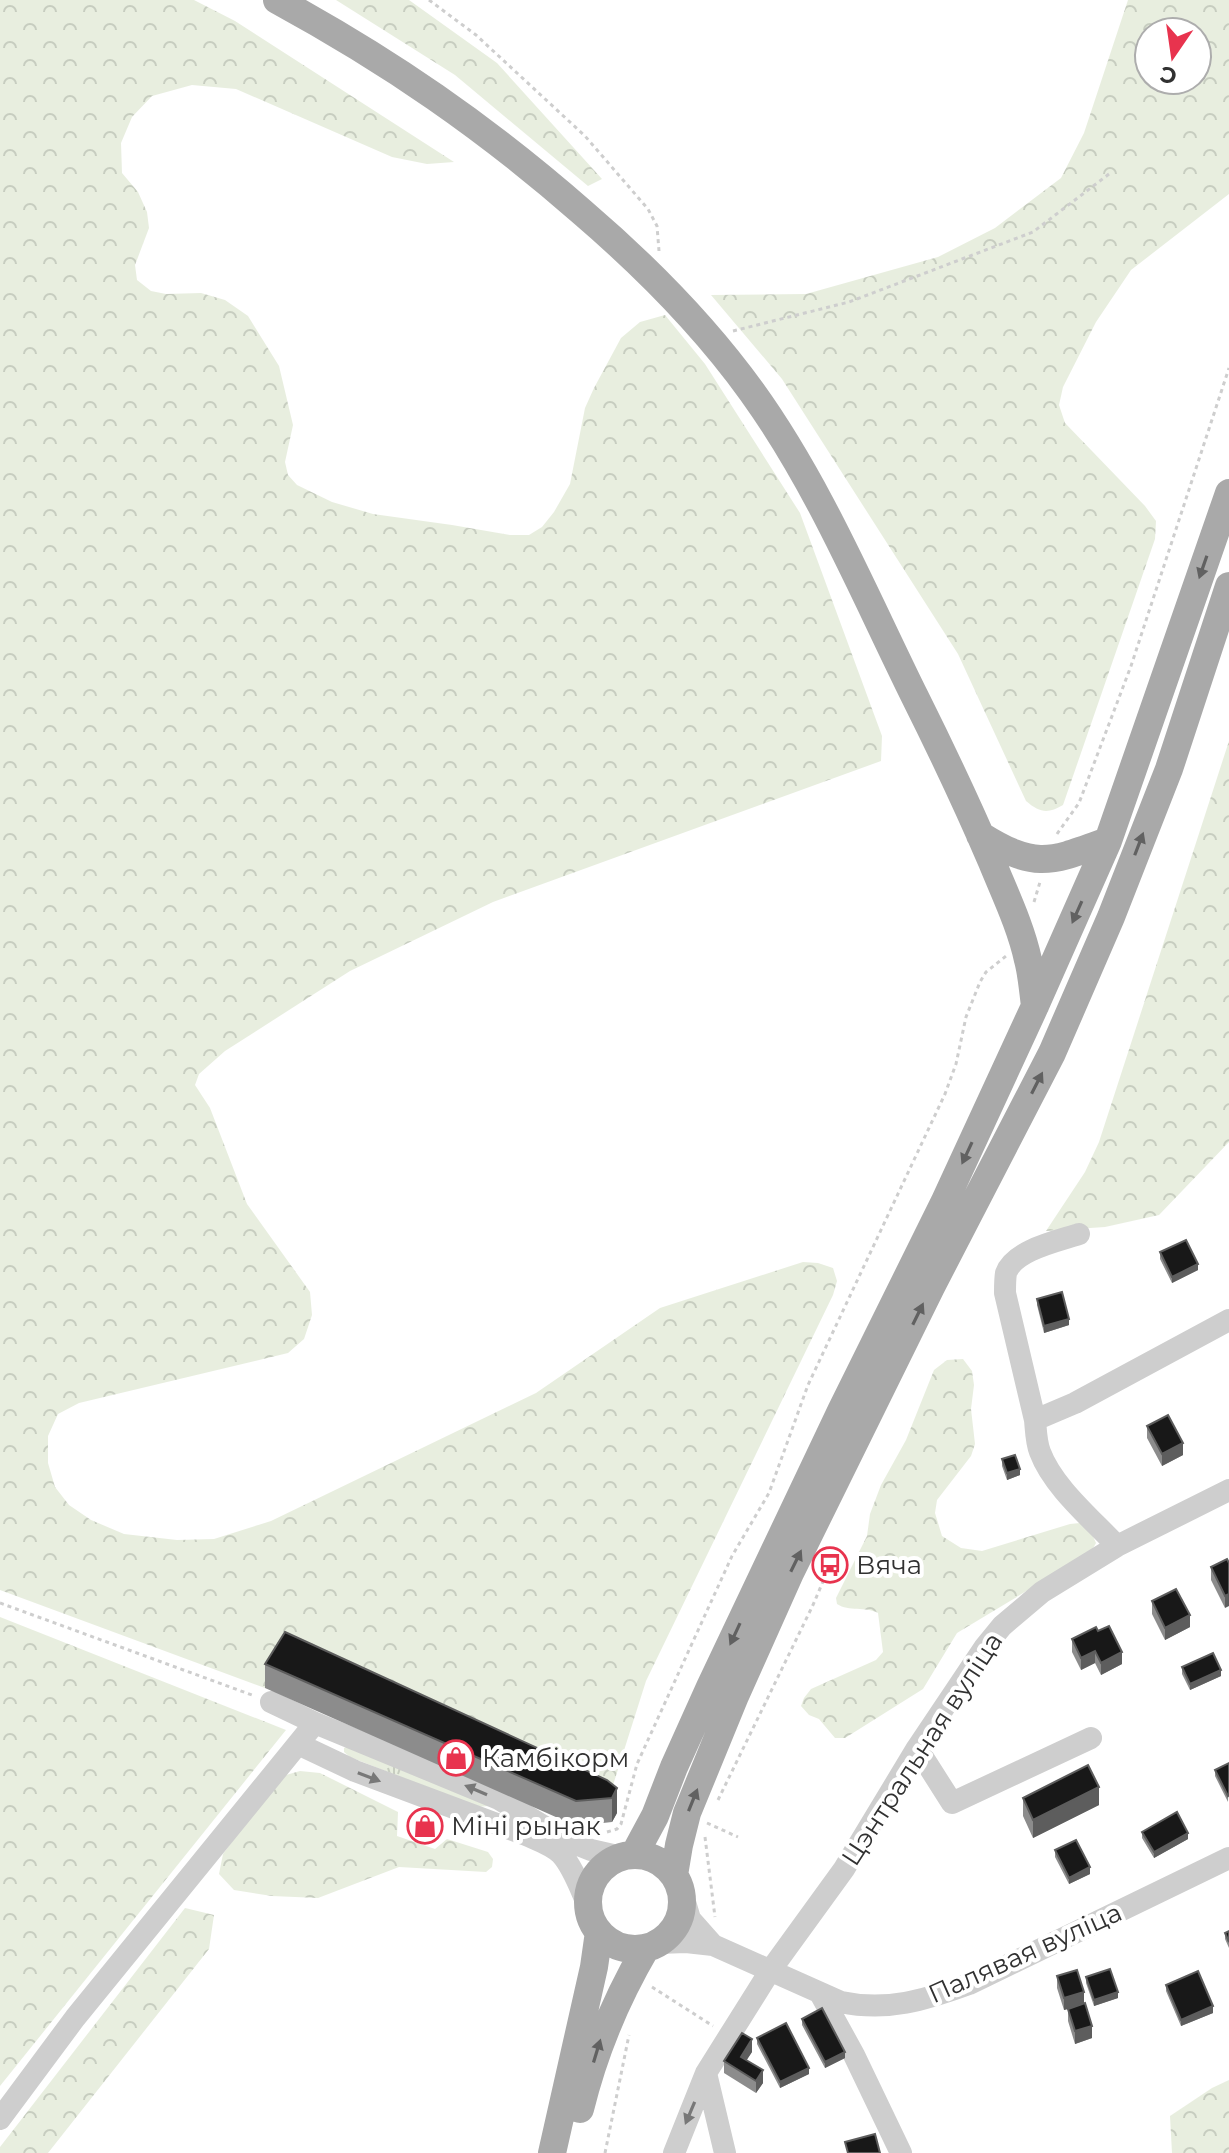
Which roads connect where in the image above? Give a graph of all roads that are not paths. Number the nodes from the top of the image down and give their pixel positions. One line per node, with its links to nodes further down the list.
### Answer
1 (277, 0): 4 (main road)
2 (1229, 493): 5 (main road, one-way to 5)
3 (1229, 586): 19 (main road, one-way to 3)
4 (980, 835): 5 (main road); 6 (main road)
5 (1108, 841): 6 (main road, one-way to 6)
6 (1035, 1006): 17 (main road, one-way to 17)
7 (1079, 1234): 9 (street)
8 (1229, 1320): 9 (street)
9 (1035, 1420): 11 (street)
10 (1229, 1490): 11 (street, Цэнтральная вуліца)
11 (1117, 1546): 16 (street, Цэнтральная вуліца)
12 (271, 1702): 13 (street)
13 (315, 1723): 15 (street); 17 (street, one-way to 13)
14 (1091, 1738): 16 (street)
15 (298, 1744): 20 (street, one-way to 20); 26 (street)
16 (917, 1748): 23 (street, Цэнтральная вуліца)
17 (628, 1856): 19 (main road); 20 (main road)
18 (1229, 1858): 24 (street, Палявая вуліца)
19 (678, 1882): 21 (main road); 22 (street)
20 (594, 1920): 21 (main road); 27 (main road)
21 (653, 1945): 22 (street); 28 (main road, one-way to 21)
22 (713, 1945): 23 (street, Палявая вуліца)
23 (770, 1971): 24 (street, Палявая вуліца); 25 (street, Цэнтральная вуліца)
24 (821, 1995): 31 (street)
25 (706, 2073): 29 (street, Цэнтральная вуліца, one-way to 29); 30 (street)
26 (0, 2119)
27 (552, 2153)
28 (570, 2153)
29 (674, 2153)
30 (725, 2153)
31 (901, 2153)

